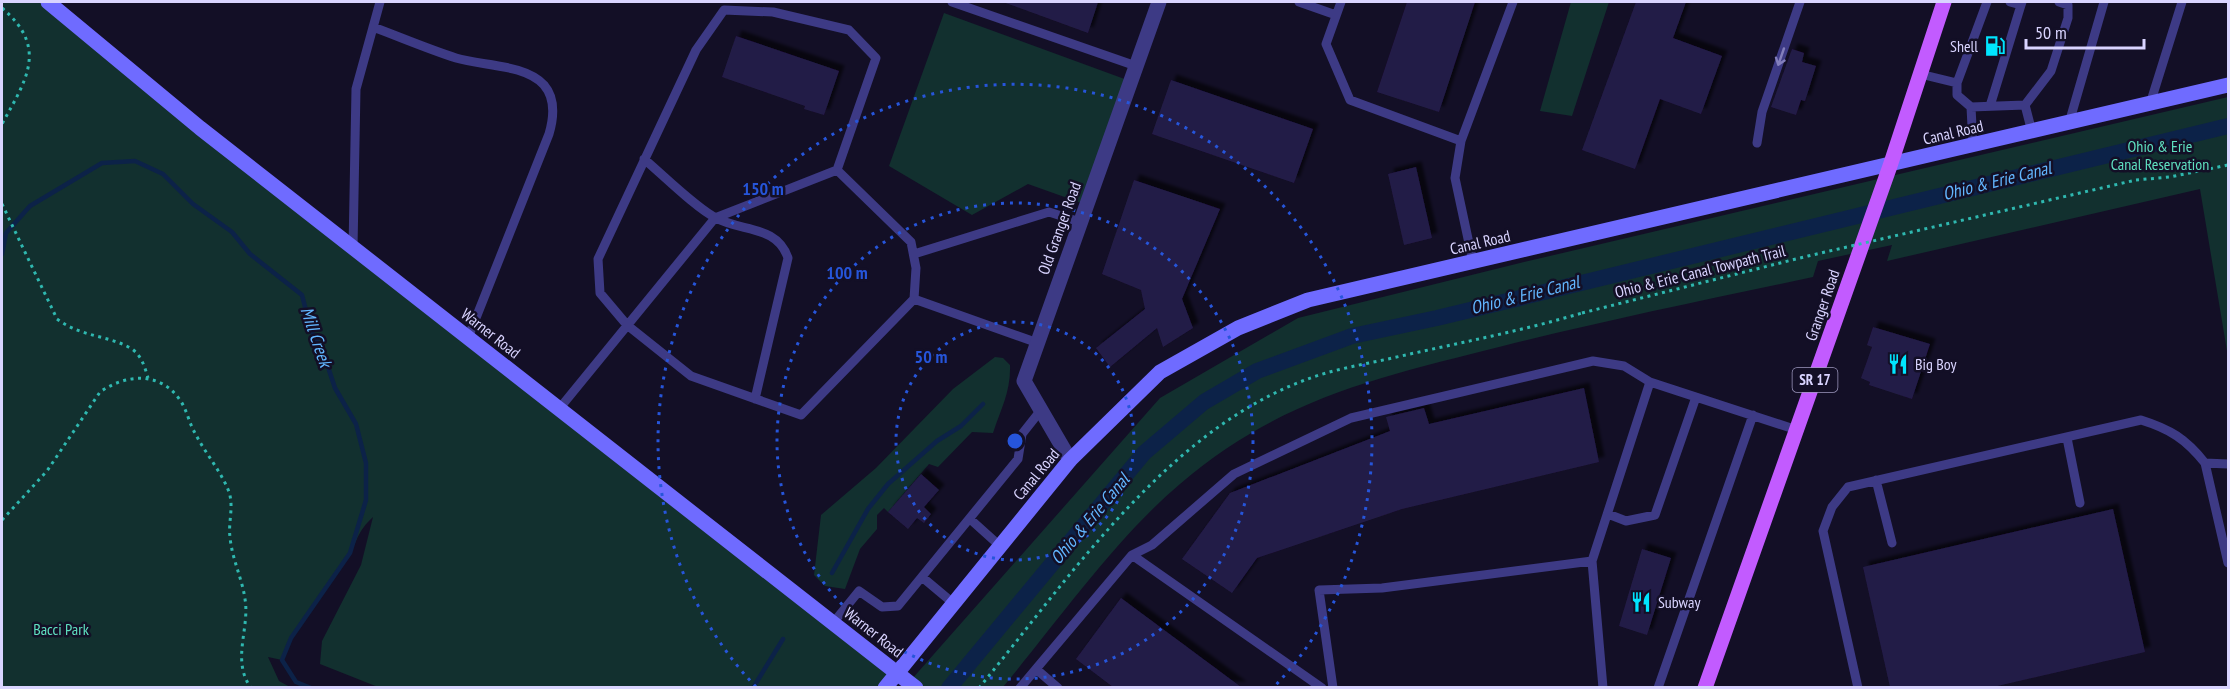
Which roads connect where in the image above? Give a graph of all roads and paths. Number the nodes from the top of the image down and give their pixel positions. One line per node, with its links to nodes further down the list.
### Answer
1 (48, 2): 40 (street, Warner Road)
2 (380, 2): 18 (lane)
3 (952, 2): 19 (lane)
4 (1159, 2): 19 (street, Old Granger Road)
5 (1299, 2): 17 (lane)
6 (1341, 2): 17 (lane)
7 (1513, 2): 30 (lane)
8 (1800, 2): 31 (lane, one-way to 31)
9 (1944, 2): 20 (main road, Granger Road / SR 17)
10 (1987, 2): 21 (lane)
11 (2010, 2): 15 (lane)
12 (2059, 2): 24 (lane)
13 (2104, 2): 27 (lane)
14 (2182, 2): 23 (lane)
15 (2022, 3): 25 (lane)
16 (2, 8): 28 (path)
17 (1336, 15): 30 (lane)
18 (373, 27): 40 (lane); 45 (lane)
19 (1136, 66): 39 (street, Old Granger Road)
20 (1920, 74): 21 (lane); 35 (main road, Granger Road / SR 17)
21 (1957, 83): 26 (lane)
22 (2229, 85): 23 (street, Canal Road)
23 (2150, 104): 27 (street, Canal Road)
24 (2025, 105): 25 (lane); 29 (lane)
25 (1990, 106): 26 (lane)
26 (1971, 107): 32 (lane)
27 (2069, 123): 29 (street, Canal Road)
28 (2, 124)
29 (2032, 132): 32 (street, Canal Road)
30 (1461, 141): 42 (lane)
31 (1757, 143)
32 (1973, 146): 35 (street, Canal Road)
33 (644, 159): 36 (lane); 38 (lane); 44 (lane)
34 (2229, 165): 76 (path, Ohio & Erie Canal Towpath Trail, bridge)
35 (1890, 166): 42 (street, Canal Road); 54 (main road, Granger Road / SR 17)
36 (837, 170): 38 (lane); 41 (lane)
37 (2, 204): 47 (path)
38 (715, 218): 44 (lane); 50 (lane)
39 (1080, 222): 41 (lane); 46 (street, Old Granger Road)
40 (353, 248): 45 (street, Warner Road)
41 (914, 254): 43 (lane)
42 (1473, 262): 56 (street, Canal Road)
43 (914, 299): 46 (lane); 50 (lane)
44 (627, 325): 50 (lane); 51 (lane)
45 (468, 338): 51 (street, Warner Road)
46 (1038, 343): 52 (street, Old Granger Road)
47 (148, 378): 63 (path); 74 (path)
48 (1650, 382): 49 (lane); 61 (lane); 66 (lane)
49 (1696, 397): 53 (lane); 61 (lane)
50 (755, 399)
51 (559, 409): 71 (street, Warner Road)
52 (1041, 410): 56 (street, Old Granger Road); 62 (lane)
53 (1753, 415): 54 (lane); 82 (lane)
54 (1797, 430): 83 (main road, Granger Road / SR 17)
55 (2067, 438): 57 (lane); 59 (lane); 60 (lane)
56 (1070, 460): 65 (street, Canal Road)
57 (2205, 463): 58 (lane); 68 (lane)
58 (2229, 464)
59 (1876, 480): 64 (lane); 84 (lane)
60 (2079, 503)
61 (1608, 514): 67 (lane)
62 (970, 519): 65 (lane); 69 (lane)
63 (2, 520)
64 (1892, 543)
65 (1000, 546): 70 (street, Canal Road)
66 (1132, 555): 72 (lane); 79 (lane)
67 (1592, 561): 80 (lane); 81 (lane)
68 (2229, 563)
69 (922, 577): 70 (lane); 71 (lane)
70 (953, 603): 73 (street, Canal Road)
71 (833, 623): 73 (street, Warner Road)
72 (1036, 669): 77 (lane); 78 (lane)
73 (907, 681): 75 (street, Canal Road)
74 (251, 687)
75 (885, 687)
76 (979, 687)
77 (1020, 687)
78 (1058, 687)
79 (1322, 687)
80 (1333, 687)
81 (1603, 687)
82 (1658, 687)
83 (1705, 687)
84 (1858, 687)

